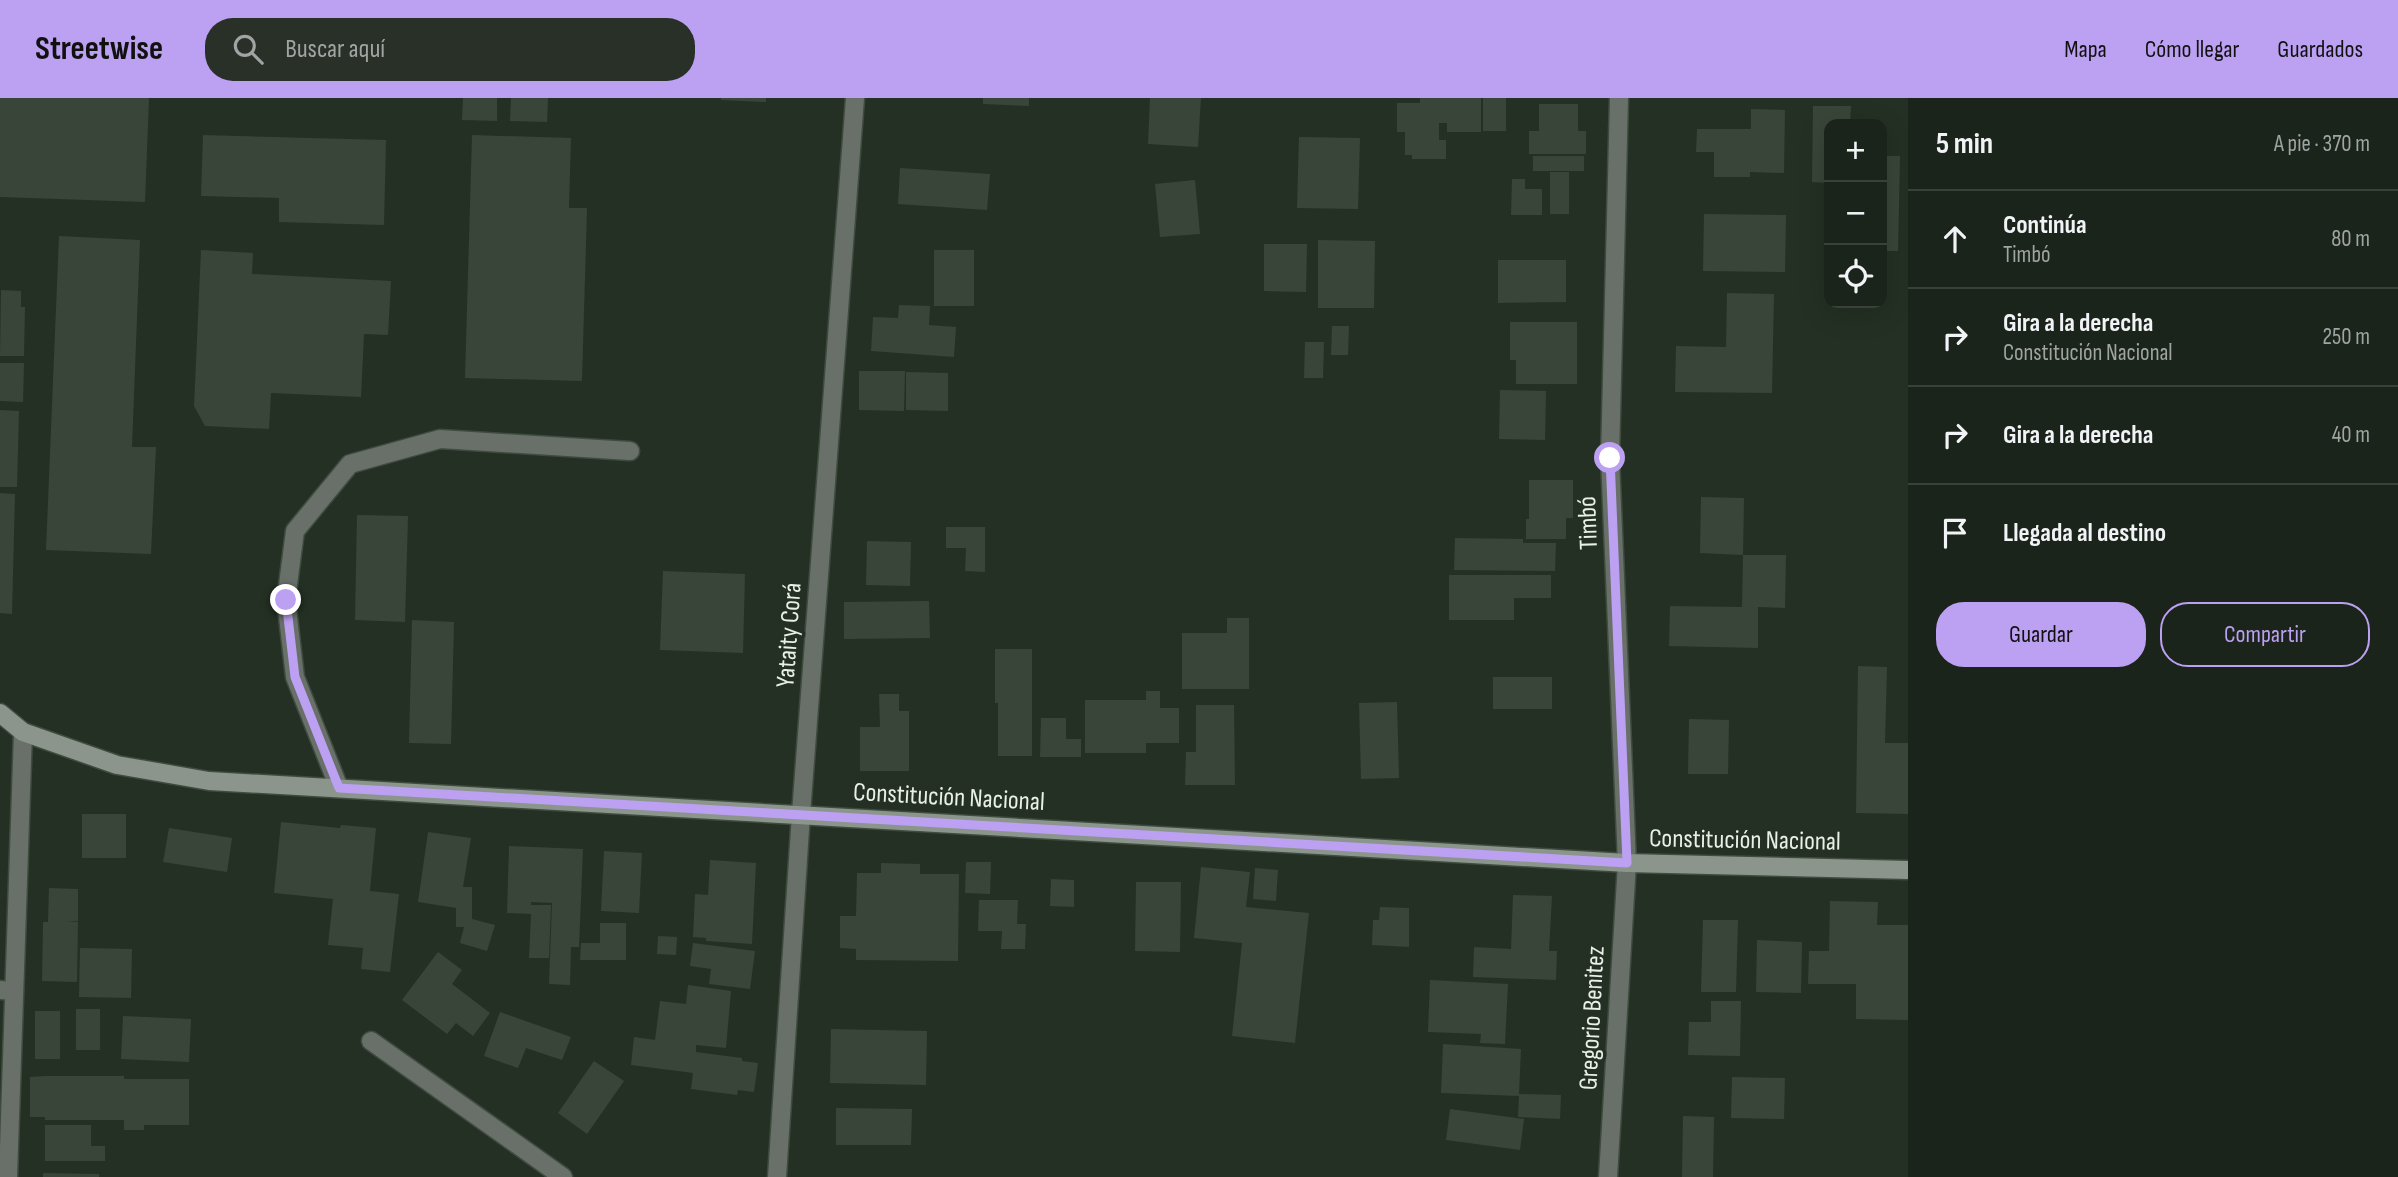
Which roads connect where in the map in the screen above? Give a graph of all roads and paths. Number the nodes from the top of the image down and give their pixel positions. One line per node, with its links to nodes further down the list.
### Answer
1 (855, 98): 7 (street, Yataity Corá)
2 (1619, 98): 8 (street, Timbó)
3 (630, 452): 6 (street)
4 (0, 713): 5 (street, Constitución Nacional)
5 (23, 732): 6 (street, Constitución Nacional); 10 (street)
6 (339, 788): 7 (street, Constitución Nacional)
7 (800, 814): 8 (street, Constitución Nacional); 14 (street, Yataity Corá)
8 (1627, 863): 9 (street, Constitución Nacional); 15 (street, Gregorio Benitez)
9 (1908, 870)
10 (7, 991): 12 (street)
11 (371, 1041): 13 (street)
12 (8, 1177)
13 (563, 1177)
14 (777, 1177)
15 (1608, 1177)

